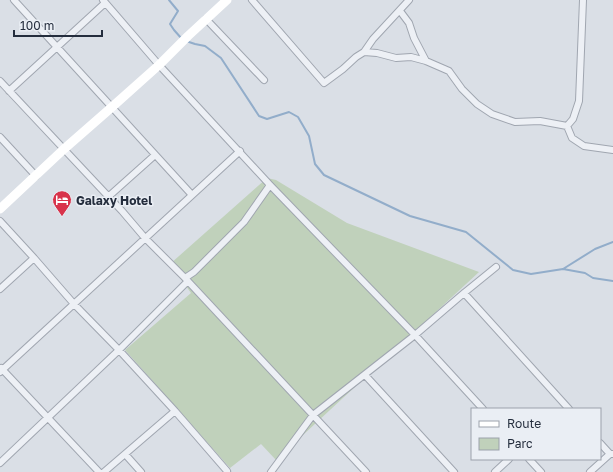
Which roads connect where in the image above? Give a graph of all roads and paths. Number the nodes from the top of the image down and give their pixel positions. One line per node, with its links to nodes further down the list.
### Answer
1 (14, 0): 9 (street)
2 (227, 0): 8 (main road)
3 (252, 0): 10 (street)
4 (409, 0): 7 (street)
5 (583, 0): 17 (street)
6 (104, 1): 9 (street); 12 (street)
7 (400, 11): 10 (street); 11 (street)
8 (206, 19): 12 (main road); 13 (street)
9 (57, 47): 15 (street); 16 (street)
10 (364, 52): 11 (street)
11 (426, 61): 17 (street)
12 (159, 65): 16 (main road); 21 (street)
13 (264, 80)
14 (0, 81): 15 (street)
15 (9, 91): 19 (street)
16 (112, 107): 19 (main road); 22 (street)
17 (567, 126): 20 (street)
18 (0, 137): 23 (street)
19 (64, 149): 23 (main road); 26 (street)
20 (613, 150)
21 (240, 152): 24 (street); 25 (street)
22 (155, 155): 25 (street); 26 (street)
23 (36, 176): 27 (main road)
24 (270, 185): 32 (street); 36 (street)
25 (192, 195): 29 (street)
26 (108, 197): 29 (street)
27 (0, 209)
28 (0, 222): 30 (street)
29 (145, 238): 32 (street); 35 (street)
30 (34, 258): 33 (street); 35 (street)
31 (496, 267): 34 (street)
32 (186, 280): 37 (street); 43 (street)
33 (0, 289)
34 (464, 293): 36 (street); 41 (street)
35 (74, 304): 37 (street); 38 (street)
36 (415, 335): 39 (street); 40 (street)
37 (120, 350): 42 (street); 44 (street)
38 (1, 370): 44 (street)
39 (364, 375): 43 (street); 57 (street)
40 (482, 408)
41 (569, 408)
42 (175, 411): 46 (street); 54 (street)
43 (314, 415): 55 (street); 56 (street)
44 (48, 418): 50 (street); 51 (street)
45 (601, 443): 47 (street)
46 (125, 454): 52 (street); 53 (street)
47 (612, 454): 60 (street)
48 (507, 460): 58 (street)
49 (530, 460): 59 (street)
50 (0, 463)
51 (99, 472)
52 (104, 472)
53 (141, 472)
54 (227, 472)
55 (271, 472)
56 (366, 472)
57 (454, 472)
58 (495, 472)
59 (541, 472)
60 (590, 472)

